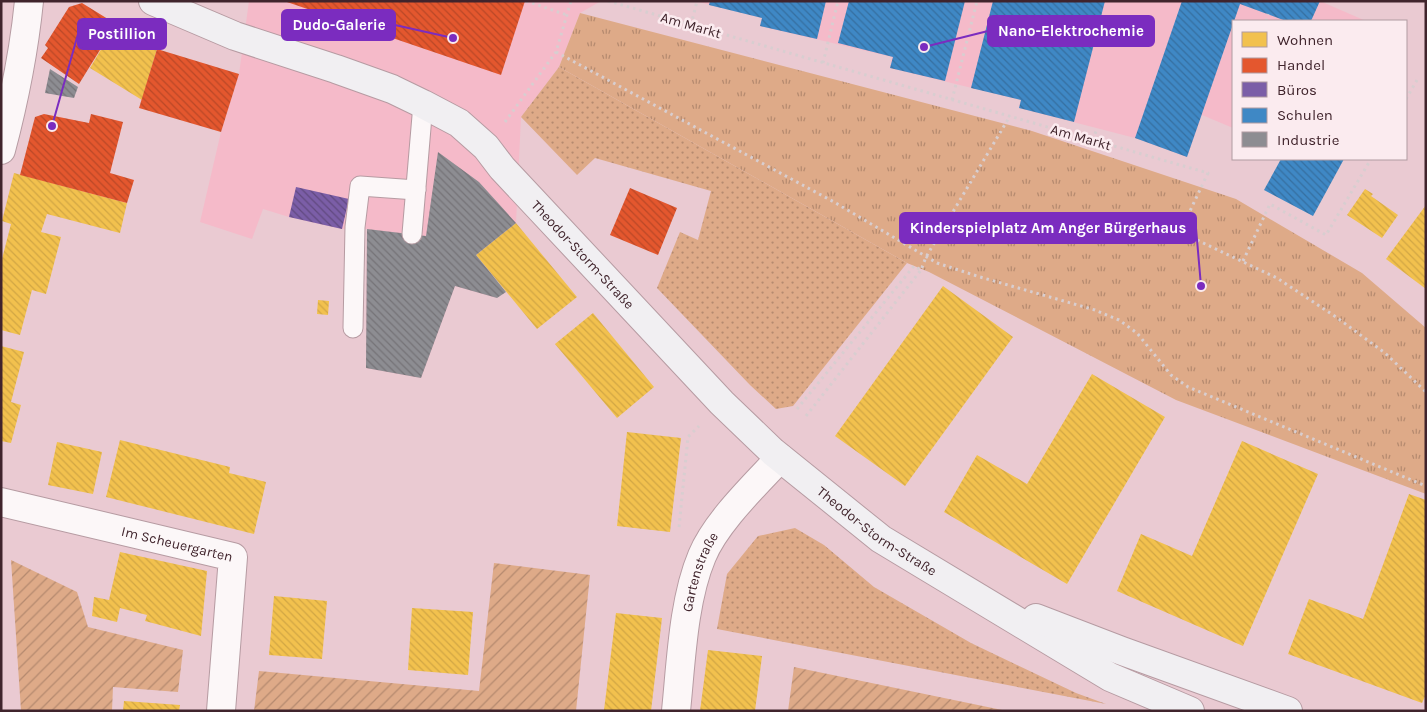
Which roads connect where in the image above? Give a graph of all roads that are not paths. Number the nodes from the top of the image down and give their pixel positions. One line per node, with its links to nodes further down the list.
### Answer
1 (29, 1): 4 (street)
2 (153, 1): 3 (street, Theodor-Storm-Straße)
3 (423, 104): 5 (lane); 8 (street, Theodor-Storm-Straße)
4 (1, 150)
5 (416, 190): 6 (lane); 7 (lane)
6 (412, 234)
7 (353, 328)
8 (780, 458): 10 (street, Theodor-Storm-Straße); 13 (street, Gartenstraße)
9 (1, 502): 12 (street, Im Scheuergarten)
10 (964, 591): 11 (street, Theodor-Storm-Straße); 14 (street, Theodor-Storm-Straße)
11 (1258, 706): 15 (street, Theodor-Storm-Straße)
12 (221, 711)
13 (676, 711)
14 (1190, 711)
15 (1288, 711)

